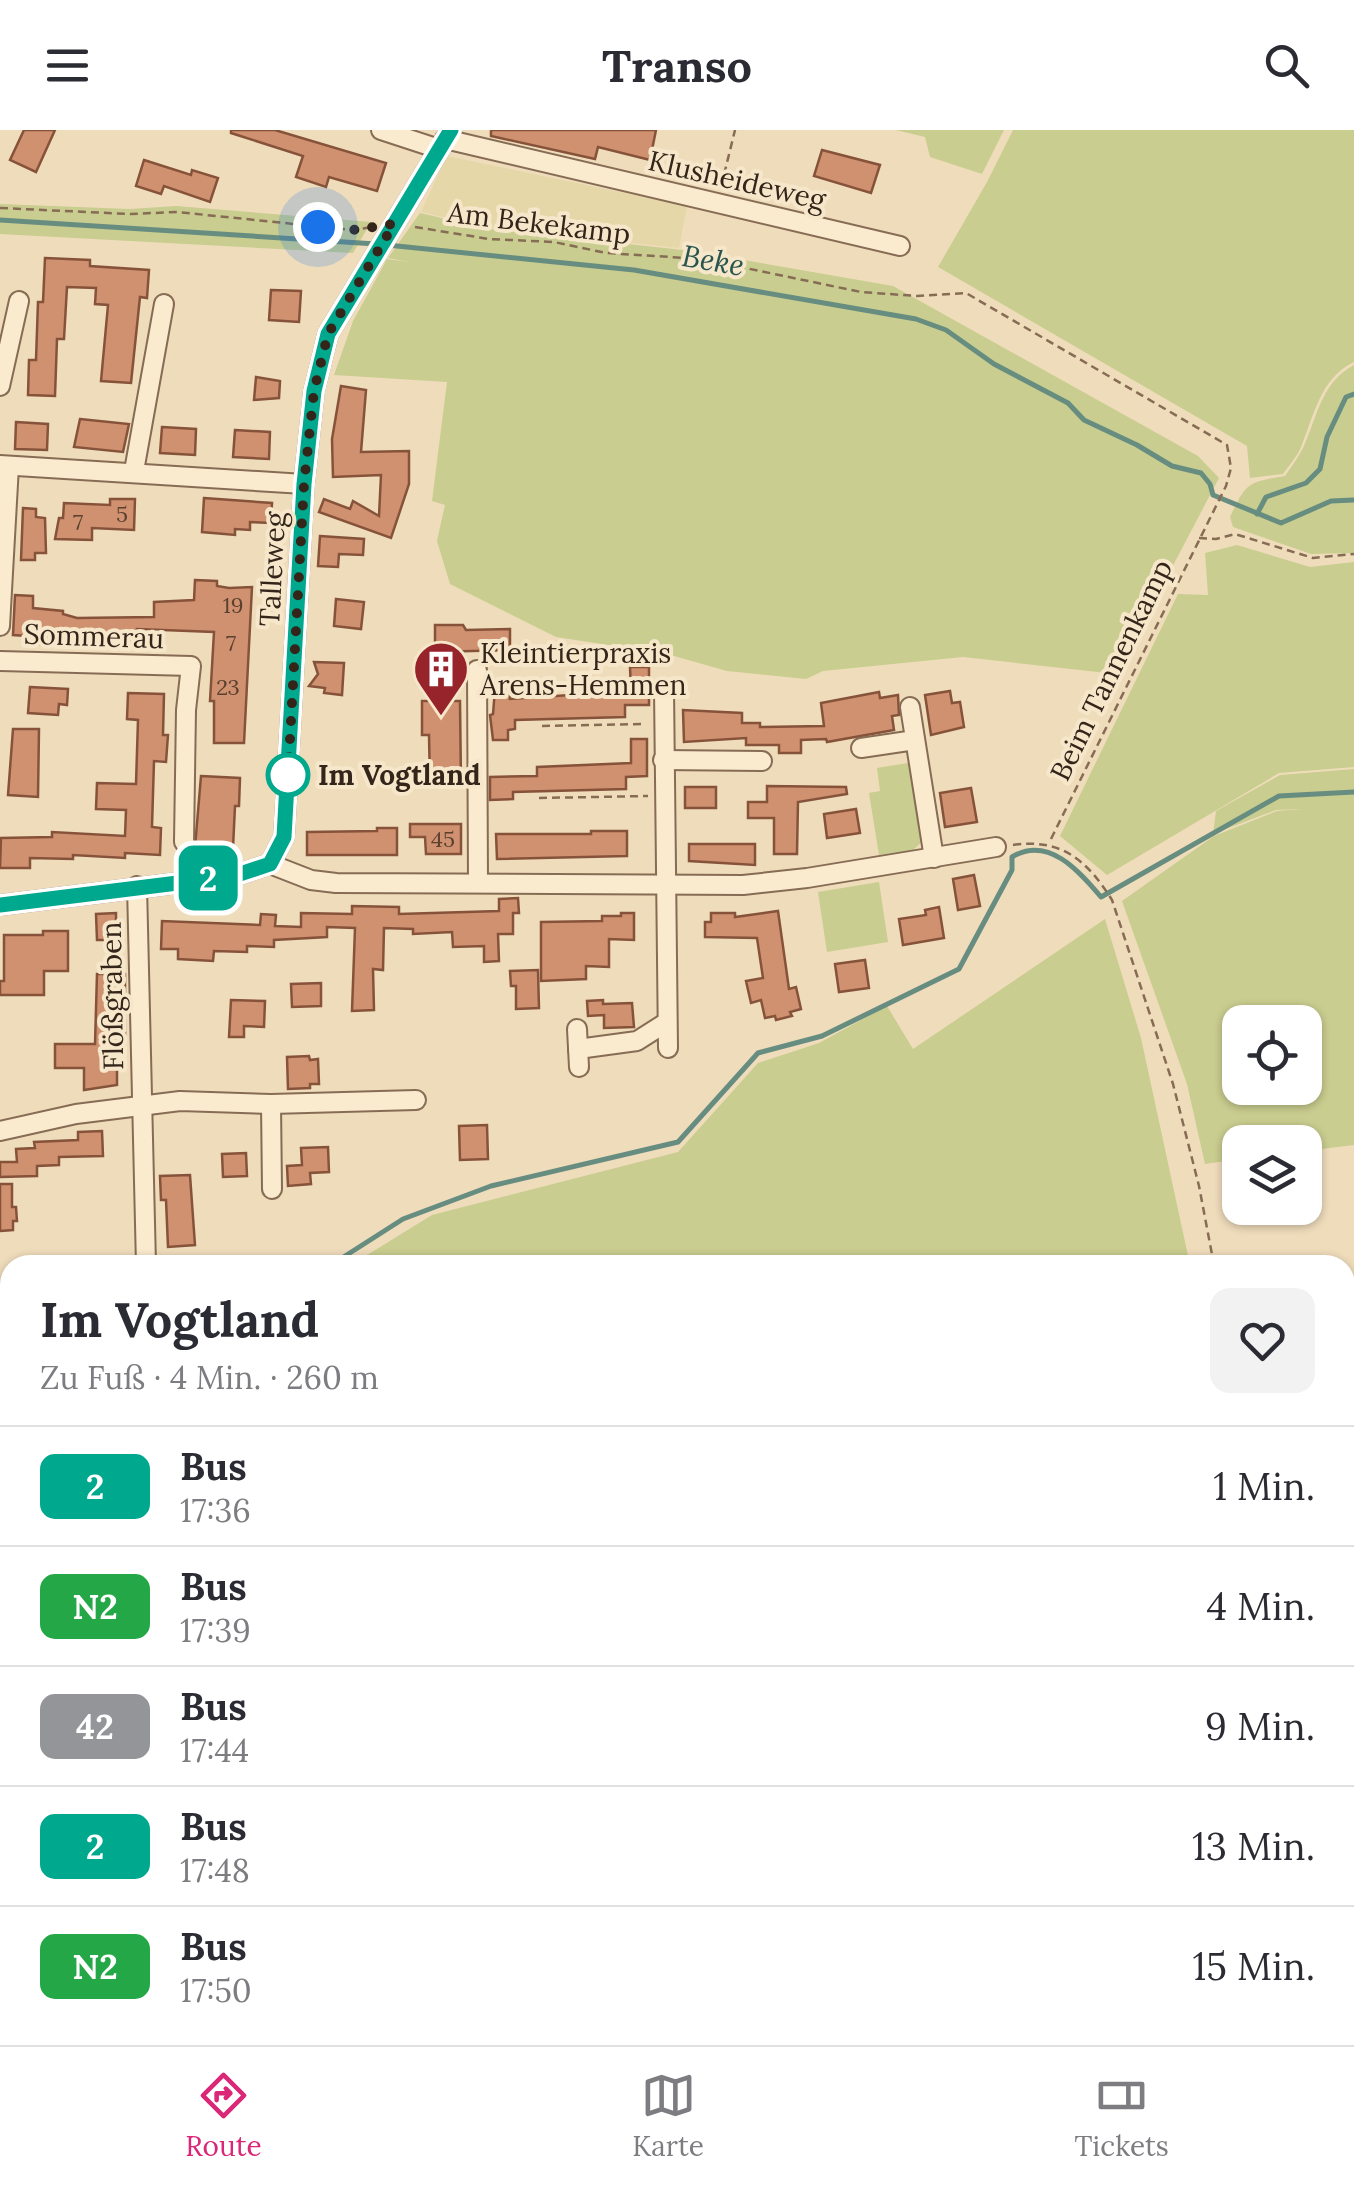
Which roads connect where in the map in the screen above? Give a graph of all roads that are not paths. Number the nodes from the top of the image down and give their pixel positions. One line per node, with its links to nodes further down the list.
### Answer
1 (381, 130): 2 (street, Klusheideweg)
2 (445, 139): 3 (street, Klusheideweg); 9 (street, Talleweg)
3 (900, 246)
4 (19, 300): 6 (street)
5 (164, 304): 8 (street)
6 (0, 386)
7 (4, 466): 8 (street, Sommerau); 10 (street, Sommerau)
8 (134, 471): 9 (street, Sommerau)
9 (304, 484): 22 (street, Talleweg)
10 (0, 626)
11 (0, 661): 19 (street, Sommerau)
12 (477, 670): 23 (street)
13 (664, 690): 17 (street)
14 (910, 708): 15 (street)
15 (916, 740): 16 (street); 21 (street)
16 (862, 748)
17 (663, 760): 18 (street); 24 (street)
18 (762, 761)
19 (184, 842)
20 (996, 847): 21 (street)
21 (934, 858): 24 (street)
22 (270, 864): 23 (street); 25 (street)
23 (478, 882): 24 (street)
24 (664, 884): 27 (street)
25 (137, 886): 26 (street); 32 (street, Flößgraben)
26 (0, 905)
27 (667, 1022): 28 (street); 29 (street)
28 (577, 1029)
29 (668, 1048)
30 (416, 1100): 31 (street, Flößgraben)
31 (270, 1104): 32 (street, Flößgraben); 34 (street)
32 (142, 1105): 33 (street); 35 (street, Flößgraben)
33 (0, 1131)
34 (272, 1189)
35 (146, 1255)

